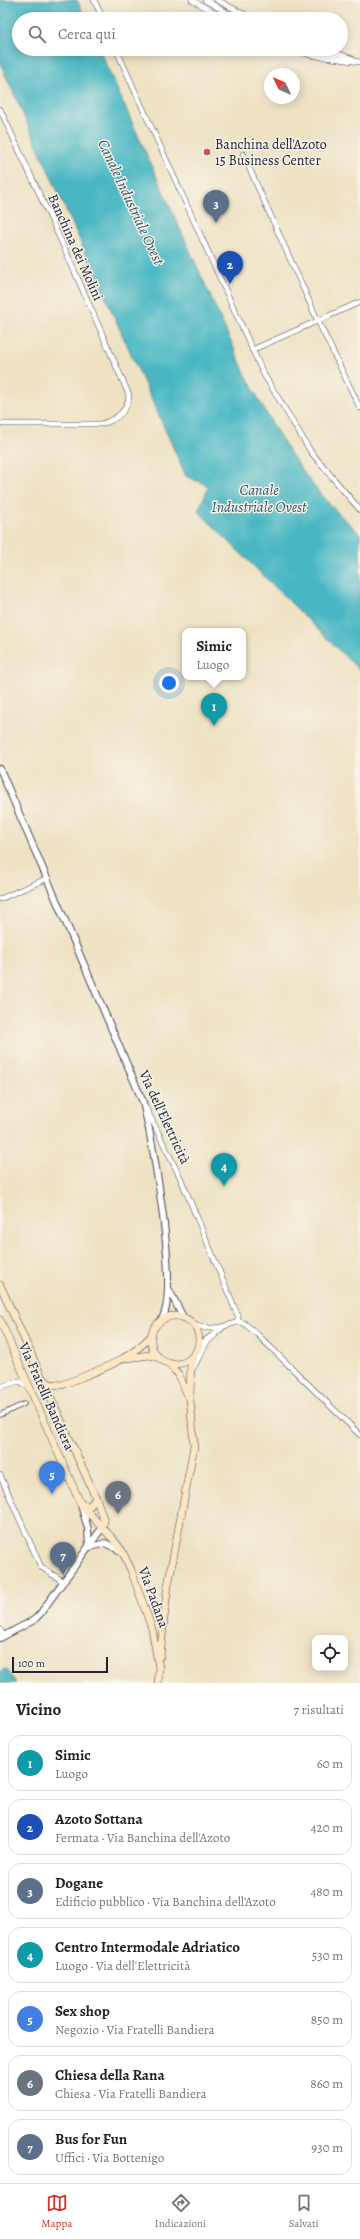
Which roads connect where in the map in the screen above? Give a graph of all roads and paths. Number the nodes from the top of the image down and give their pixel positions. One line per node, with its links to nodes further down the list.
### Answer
1 (94, 0): 5 (street)
2 (192, 0): 6 (street)
3 (205, 0): 7 (street)
4 (217, 0): 8 (street)
5 (100, 12)
6 (213, 12)
7 (226, 12)
8 (240, 12)
9 (119, 56): 18 (street)
10 (317, 56): 13 (street)
11 (337, 56): 13 (street)
12 (344, 56): 13 (street)
13 (360, 62)
14 (0, 110): 20 (street, Banchina dei Molini)
15 (243, 154): 17 (street)
16 (360, 302): 17 (street)
17 (318, 321): 18 (street); 19 (street)
18 (252, 350): 21 (street)
19 (360, 408)
20 (0, 424)
21 (360, 510)
22 (0, 769): 23 (street, Via dell'Elettricità)
23 (48, 878): 24 (street); 25 (street, Via dell'Elettricità)
24 (0, 899)
25 (142, 1102): 27 (street); 31 (street, Via dell'Elettricità)
26 (0, 1285): 42 (main road, Via Fratelli Bandiera)
27 (169, 1289): 28 (street); 29 (street)
28 (183, 1317): 29 (main road); 32 (main road)
29 (162, 1319): 35 (main road)
30 (0, 1320): 44 (main road, Via Fratelli Bandiera)
31 (238, 1322): 33 (street); 50 (street)
32 (194, 1325): 33 (street); 36 (main road)
33 (222, 1328): 34 (street)
34 (215, 1335): 36 (street); 41 (street)
35 (151, 1336): 37 (main road); 38 (main road)
36 (198, 1346): 39 (main road)
37 (158, 1357): 38 (main road); 40 (main road)
38 (125, 1358): 43 (main road)
39 (191, 1358): 40 (main road); 41 (main road)
40 (168, 1363): 47 (main road)
41 (190, 1375): 47 (main road)
42 (39, 1377): 43 (main road); 46 (main road, Via Fratelli Bandiera)
43 (62, 1385): 46 (main road, Via Fratelli Bandiera)
44 (29, 1386): 45 (street); 53 (main road, Via Fratelli Bandiera)
45 (0, 1387)
46 (49, 1398): 52 (main road, Via Fratelli Bandiera)
47 (190, 1399): 60 (main road)
48 (24, 1404): 49 (street)
49 (0, 1414)
50 (360, 1435)
51 (0, 1475): 57 (street)
52 (96, 1498): 53 (main road); 54 (main road, Via Fratelli Bandiera)
53 (81, 1505): 54 (main road, Via Fratelli Bandiera); 55 (street, Via Fratelli Bandiera)
54 (102, 1528): 55 (street); 56 (main road, Via Padana)
55 (89, 1548): 56 (street); 57 (street)
56 (122, 1551): 60 (main road, Via Padana)
57 (64, 1582): 59 (street)
58 (0, 1629): 59 (street)
59 (2, 1637)
60 (159, 1668): 61 (main road, Via Padana)
61 (158, 1683)

